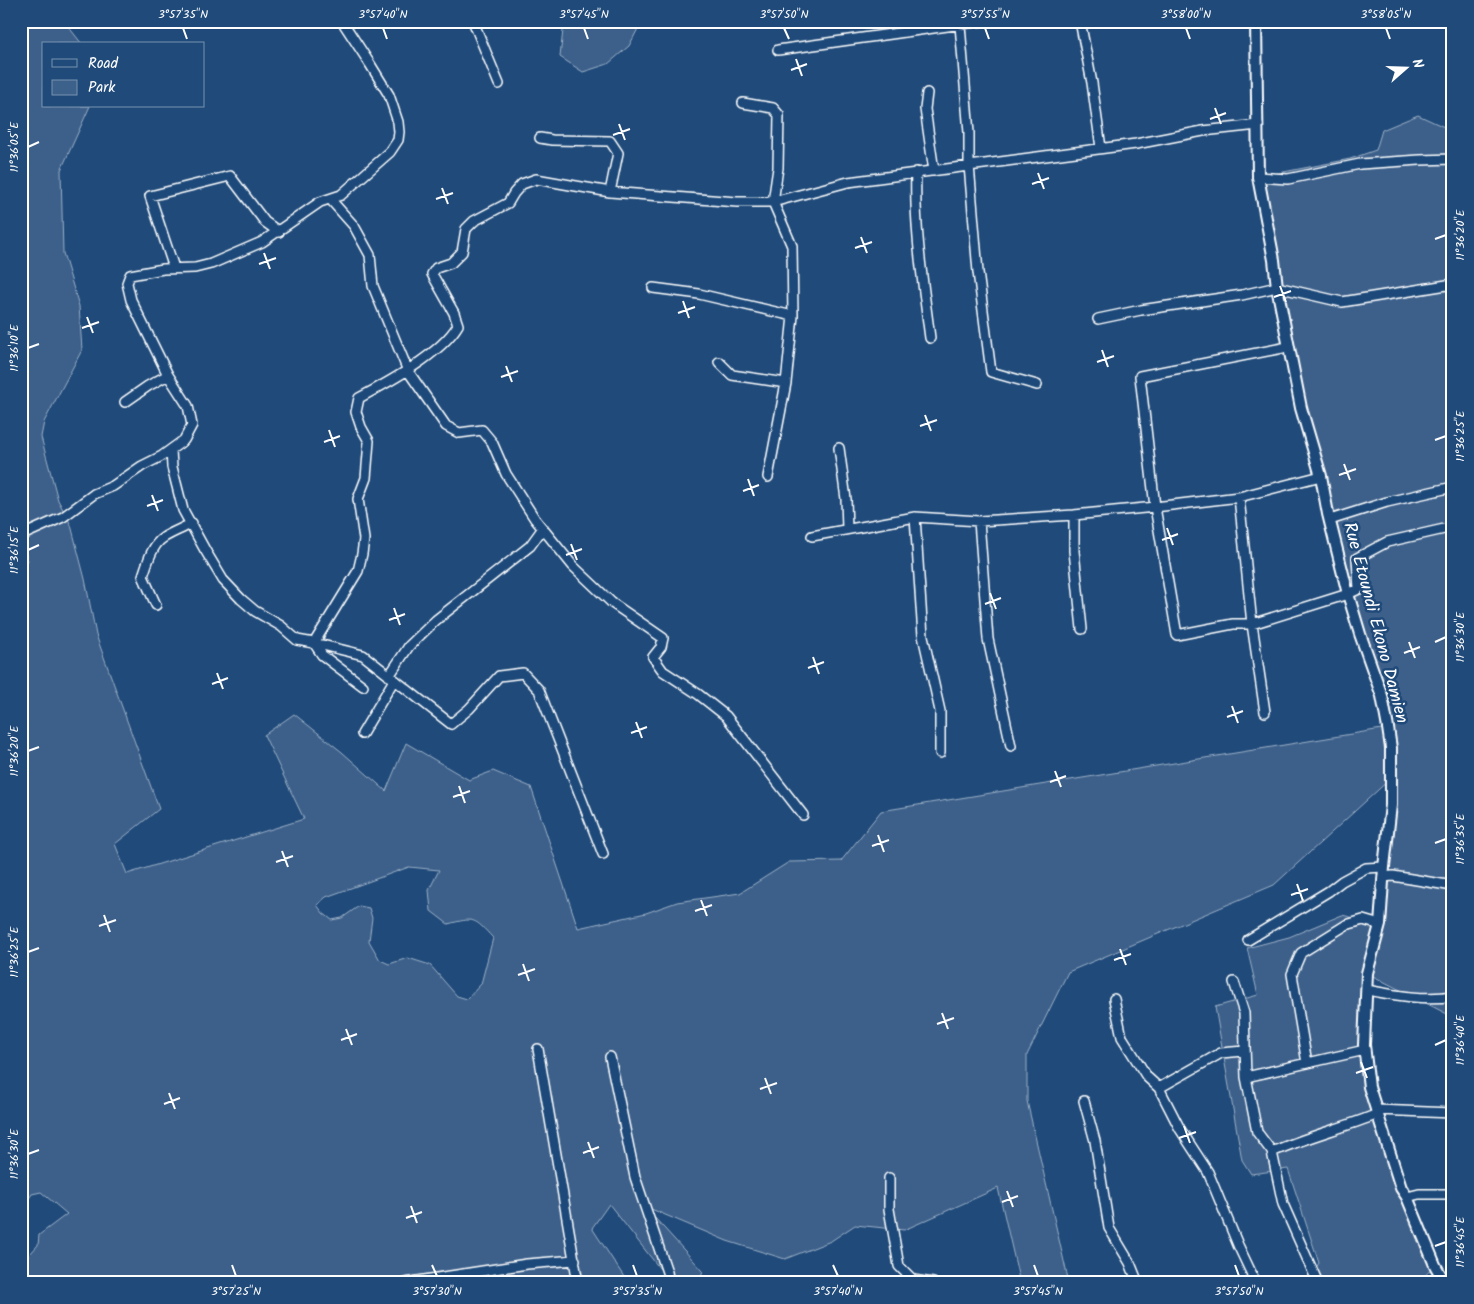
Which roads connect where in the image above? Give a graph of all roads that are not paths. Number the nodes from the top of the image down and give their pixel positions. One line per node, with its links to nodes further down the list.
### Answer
1 (342, 21): 20 (street)
2 (473, 21): 8 (street)
3 (983, 21): 6 (street)
4 (1080, 21): 13 (street)
5 (1256, 21): 11 (street, Rue Etoundi Ekono Damien)
6 (960, 25): 7 (street); 15 (street)
7 (778, 50)
8 (499, 84)
9 (927, 93): 16 (street)
10 (743, 103): 21 (street)
11 (1258, 126): 13 (street); 18 (street, Rue Etoundi Ekono Damien)
12 (540, 138): 19 (street)
13 (1101, 148): 15 (street)
14 (1453, 159): 18 (street)
15 (969, 165): 16 (street); 35 (street)
16 (934, 171): 17 (street)
17 (916, 172): 21 (street); 29 (street)
18 (1258, 177): 25 (street, Rue Etoundi Ekono Damien)
19 (610, 192): 21 (street); 32 (street)
20 (330, 199): 22 (street); 32 (street)
21 (773, 202): 27 (street)
22 (279, 232): 23 (street); 23 (street)
23 (174, 268): 33 (street)
24 (1453, 284): 25 (street)
25 (1276, 287): 28 (street); 30 (street, Rue Etoundi Ekono Damien)
26 (653, 288): 27 (street)
27 (793, 316): 34 (street)
28 (1098, 319)
29 (930, 338)
30 (1288, 347): 41 (street, Rue Etoundi Ekono Damien); 45 (street)
31 (720, 362): 34 (street)
32 (408, 371): 52 (street); 60 (street)
33 (168, 375): 36 (street); 38 (street)
34 (786, 383): 42 (street)
35 (1037, 385)
36 (125, 402)
37 (839, 448): 53 (street)
38 (171, 450): 39 (street); 40 (street)
39 (154, 461): 40 (street); 54 (street)
40 (172, 467): 50 (street)
41 (1321, 476): 44 (street); 48 (street, Rue Etoundi Ekono Damien)
42 (768, 477)
43 (1453, 486): 48 (street)
44 (1239, 497): 45 (street); 58 (street)
45 (1155, 507): 46 (street); 58 (street)
46 (1074, 515): 49 (street); 59 (street)
47 (915, 517): 49 (street); 53 (street); 66 (street)
48 (1330, 520): 56 (street, Rue Etoundi Ekono Damien)
49 (979, 521): 65 (street)
50 (192, 523): 57 (street); 60 (street)
51 (1453, 527): 56 (street)
52 (543, 528): 61 (street); 67 (street)
53 (847, 529): 55 (street)
54 (21, 530)
55 (812, 536)
56 (1348, 594): 58 (street); 69 (street, Rue Etoundi Ekono Damien)
57 (156, 604)
58 (1252, 624): 63 (street)
59 (1082, 629)
60 (314, 643): 61 (street); 62 (street)
61 (392, 678): 64 (street); 68 (street)
62 (363, 686)
63 (1265, 712)
64 (362, 734)
65 (1011, 746)
66 (940, 753)
67 (803, 815)
68 (603, 854)
69 (1383, 872): 70 (street); 71 (street, Rue Etoundi Ekono Damien); 72 (street)
70 (1453, 886)
71 (1380, 925): 74 (street, Rue Etoundi Ekono Damien); 81 (street)
72 (1248, 940)
73 (1234, 982): 79 (street)
74 (1366, 990): 75 (street); 78 (street, Rue Etoundi Ekono Damien)
75 (1453, 996)
76 (1114, 999): 83 (street)
77 (538, 1049): 91 (street)
78 (1365, 1050): 81 (street); 85 (street, Rue Etoundi Ekono Damien)
79 (1244, 1051): 82 (street); 83 (street)
80 (610, 1057): 94 (street)
81 (1307, 1063): 82 (street)
82 (1246, 1077): 87 (street)
83 (1159, 1088): 97 (street)
84 (1084, 1101): 96 (street)
85 (1377, 1112): 86 (street); 87 (street); 90 (street, Rue Etoundi Ekono Damien)
86 (1453, 1113)
87 (1272, 1152): 98 (street)
88 (889, 1178): 95 (street)
89 (1453, 1194): 90 (street)
90 (1407, 1197): 99 (street, Rue Etoundi Ekono Damien)
91 (575, 1260): 92 (street); 93 (street)
92 (404, 1283)
93 (578, 1283)
94 (668, 1283)
95 (933, 1283)
96 (1138, 1283)
97 (1256, 1283)
98 (1318, 1283)
99 (1445, 1283)

